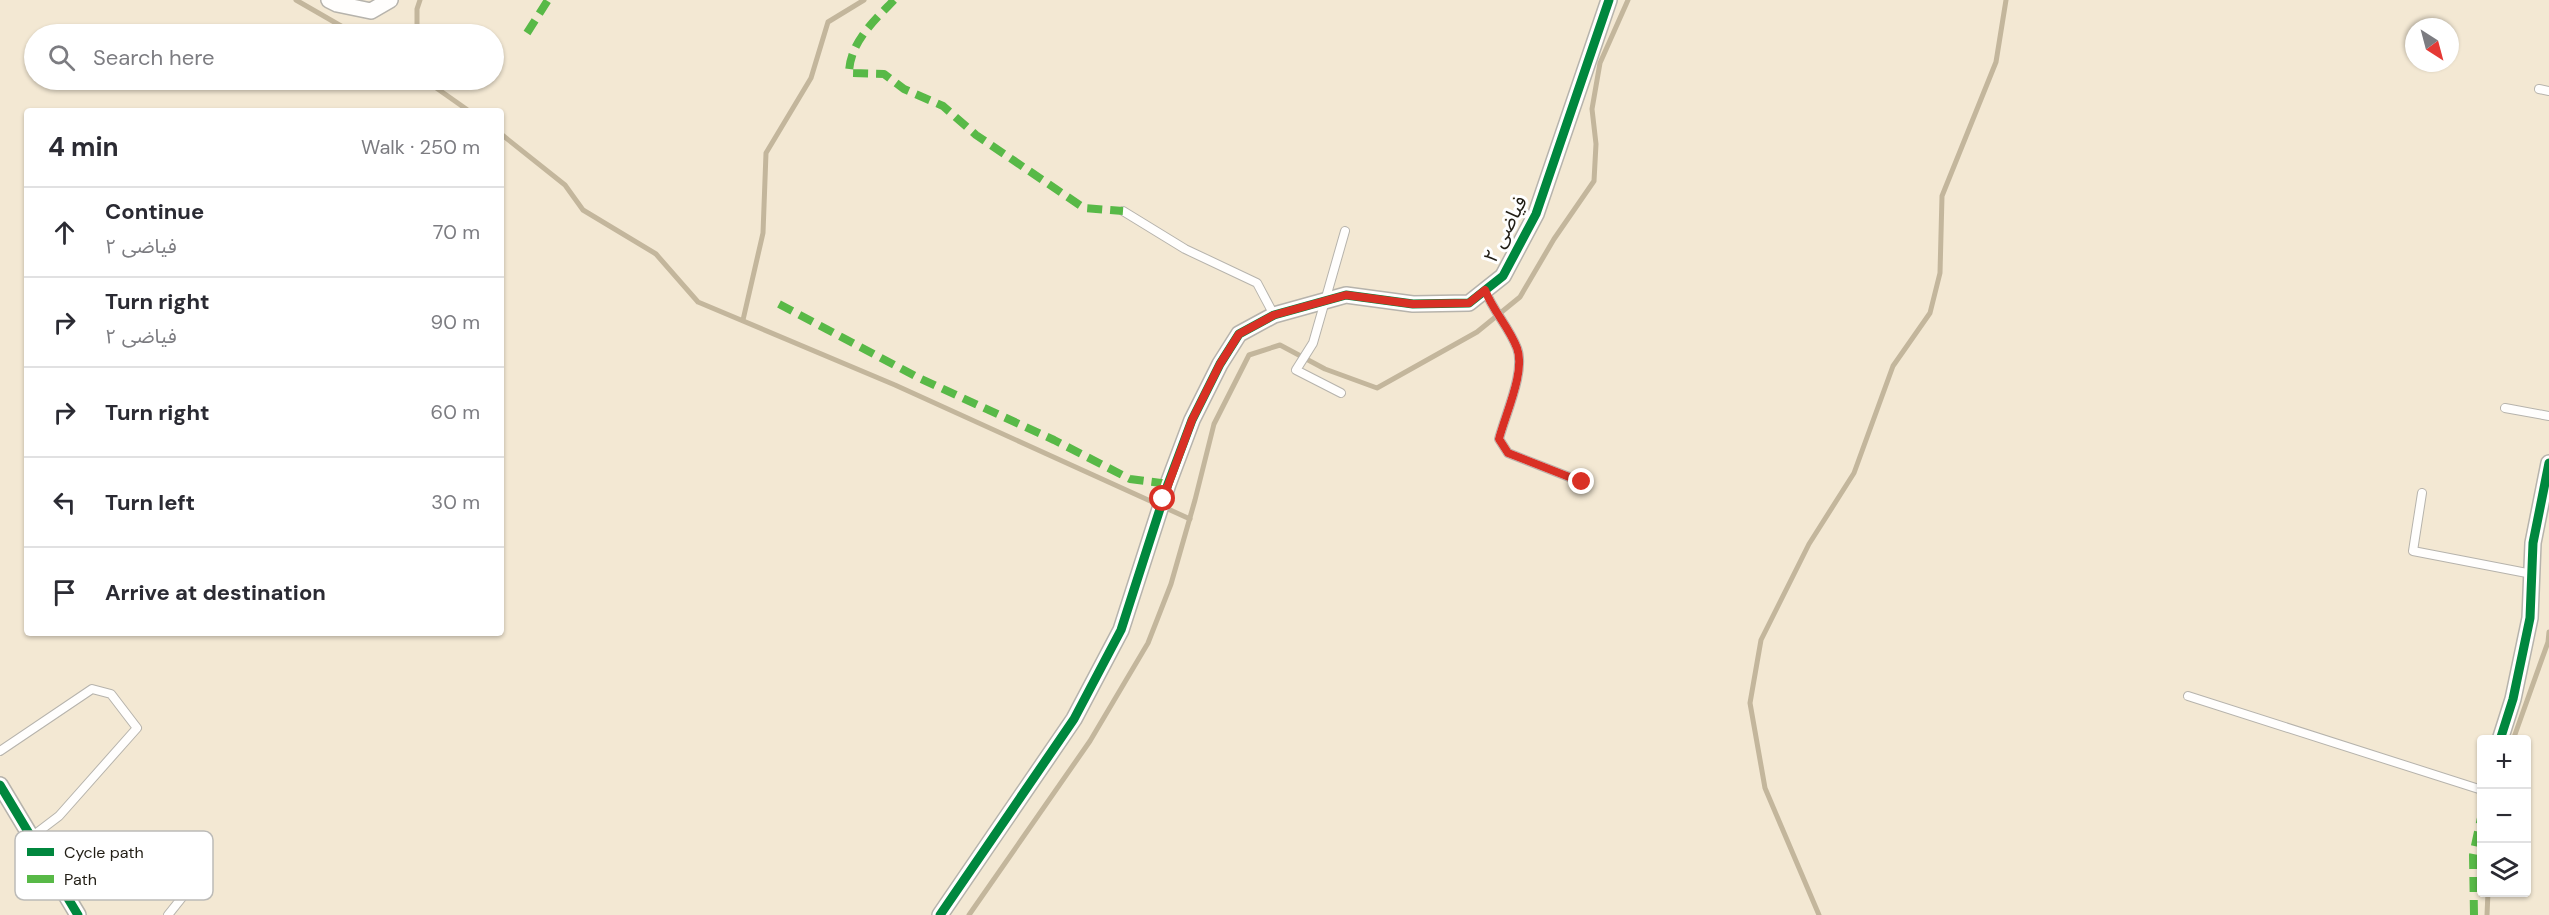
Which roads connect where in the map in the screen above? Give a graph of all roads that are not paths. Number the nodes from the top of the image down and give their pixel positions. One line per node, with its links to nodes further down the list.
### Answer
1 (329, 0): 2 (street)
2 (390, 0)
3 (1608, 0): 8 (street, فیاضی ۲)
4 (2539, 89): 5 (lane)
5 (2549, 91)
6 (1123, 211): 10 (lane)
7 (1345, 231): 9 (lane)
8 (1485, 290): 9 (street, فیاضی ۲); 15 (lane)
9 (1324, 301): 10 (street, فیاضی ۲); 11 (lane)
10 (1274, 315): 29 (street, فیاضی ۲)
11 (1341, 393)
12 (2505, 408): 13 (lane)
13 (2549, 416)
14 (2549, 463): 17 (street)
15 (1582, 482)
16 (2422, 493): 17 (lane)
17 (2532, 574): 19 (street)
18 (2188, 696): 22 (lane)
19 (2502, 735)
20 (0, 752): 24 (lane)
21 (0, 784): 23 (street)
22 (2478, 789)
23 (26, 831)
24 (39, 831)
25 (69, 900): 27 (street)
26 (180, 900): 28 (lane)
27 (78, 915)
28 (168, 915)
29 (940, 915)

